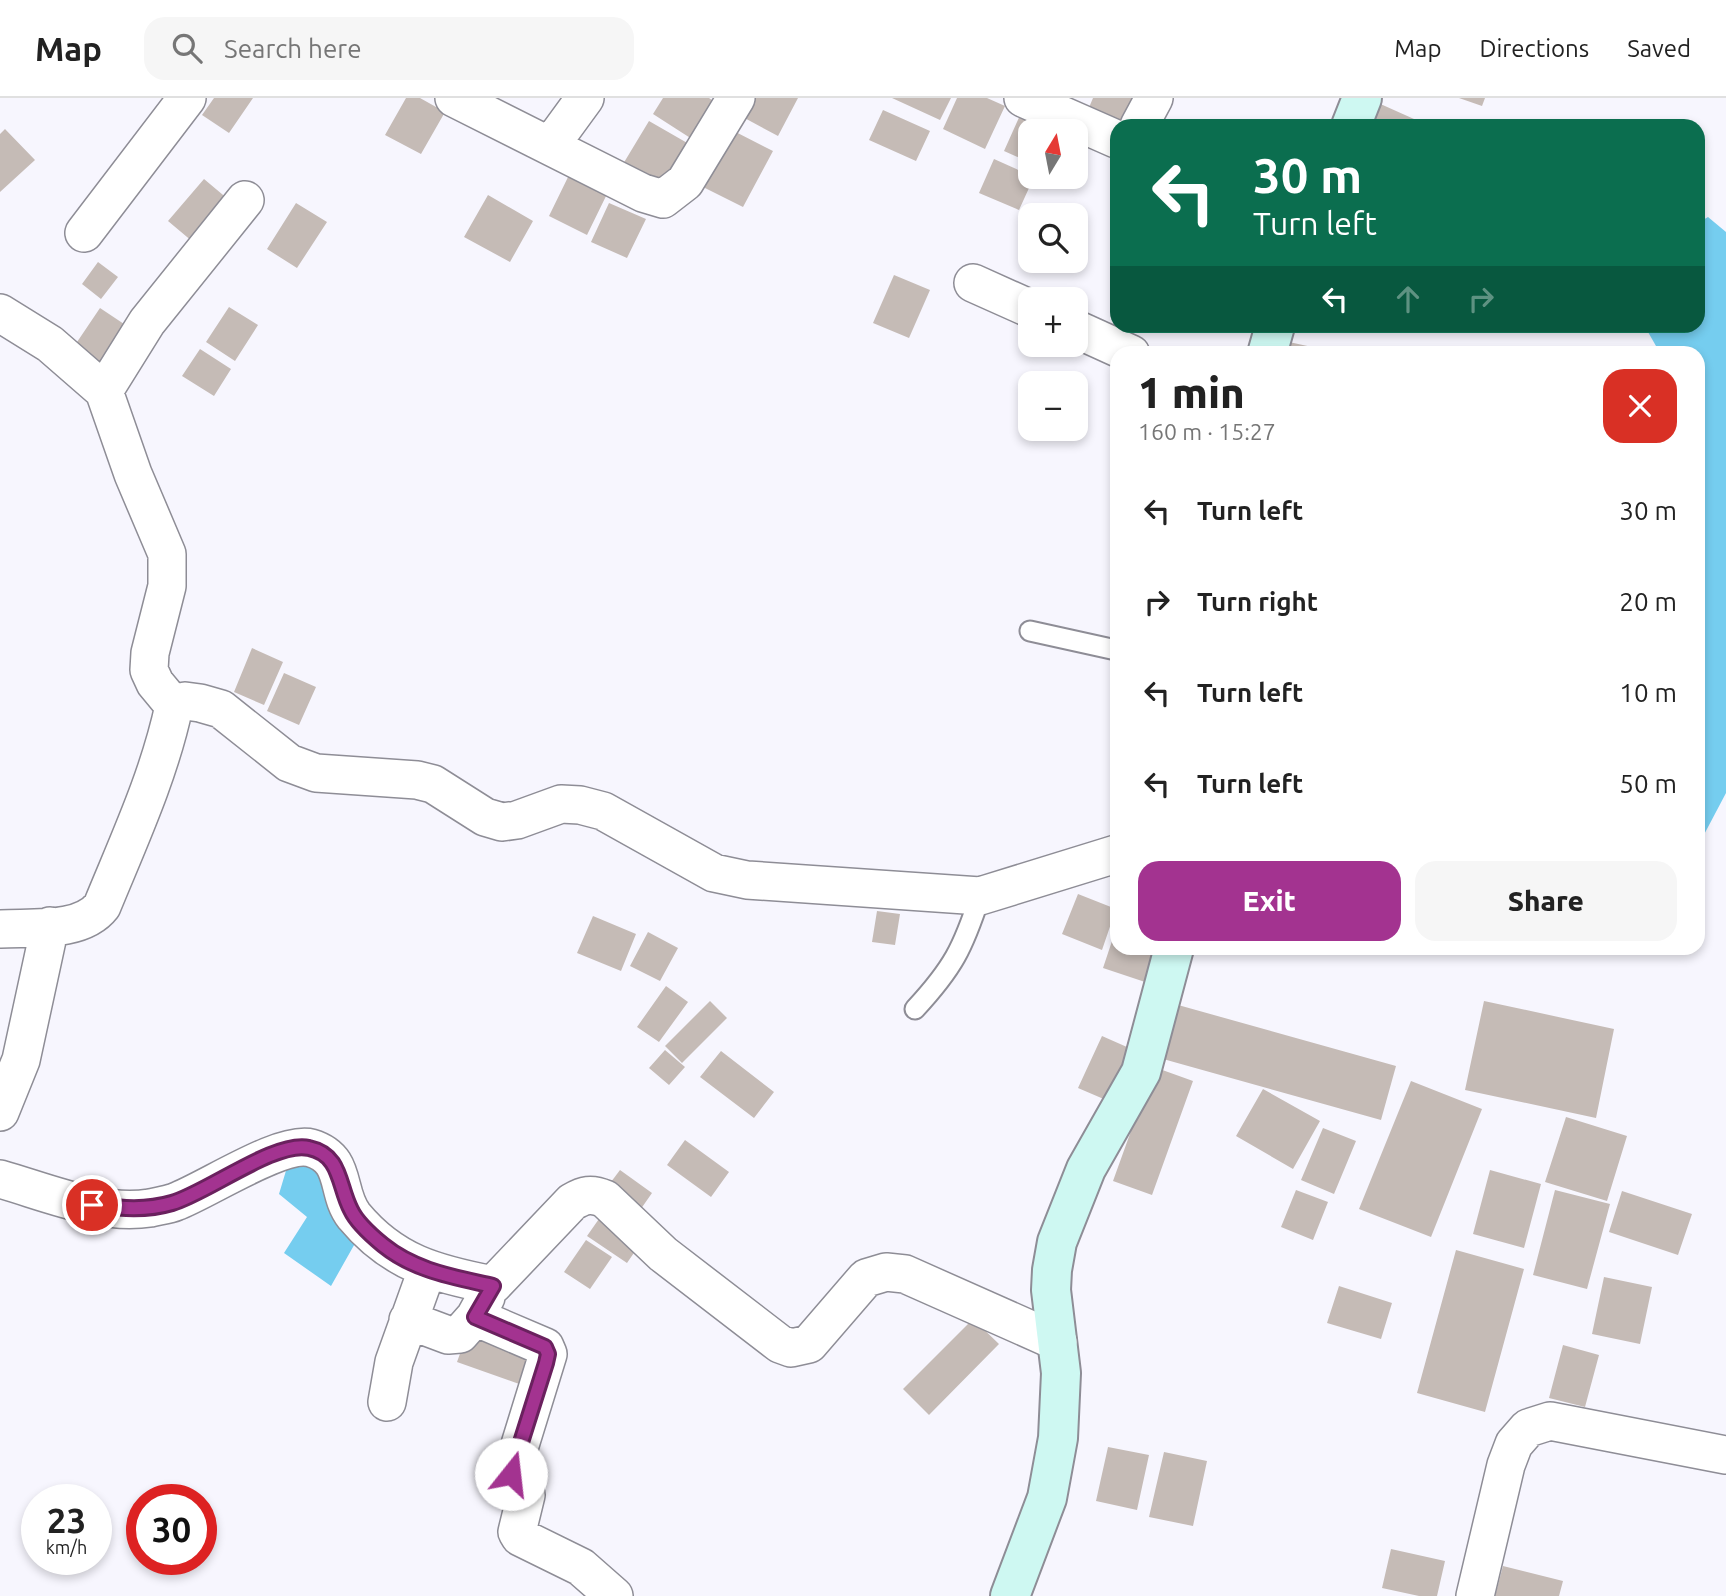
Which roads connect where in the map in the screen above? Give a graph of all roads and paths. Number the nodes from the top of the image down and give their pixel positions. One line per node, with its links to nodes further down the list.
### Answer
1 (187, 98): 13 (street)
2 (454, 98): 11 (street)
3 (585, 98): 11 (street)
4 (736, 98): 11 (street)
5 (1024, 98): 10 (street)
6 (1154, 98): 8 (street)
7 (1362, 98): 9 (street)
8 (1143, 119)
9 (1353, 119)
10 (1110, 136)
11 (550, 146)
12 (245, 200): 19 (street)
13 (84, 233)
14 (973, 283): 15 (street)
15 (1018, 303)
16 (7, 329): 19 (street)
17 (1088, 334): 18 (street)
18 (1113, 346)
19 (104, 391): 22 (street)
20 (1030, 631): 21 (lane)
21 (1110, 649)
22 (174, 706): 24 (street); 25 (street)
23 (1110, 857): 24 (street)
24 (980, 896): 28 (lane)
25 (50, 926): 26 (street); 29 (street)
26 (0, 929)
27 (1172, 955): 35 (street)
28 (915, 1009)
29 (0, 1112)
30 (0, 1179): 31 (street)
31 (427, 1270): 32 (street); 34 (street)
32 (493, 1286): 33 (street); 35 (street)
33 (475, 1317): 34 (street); 39 (street)
34 (408, 1320): 36 (street)
35 (1058, 1342): 38 (street)
36 (387, 1402)
37 (1726, 1455): 40 (street)
38 (1014, 1595)
39 (614, 1596)
40 (1475, 1596)

